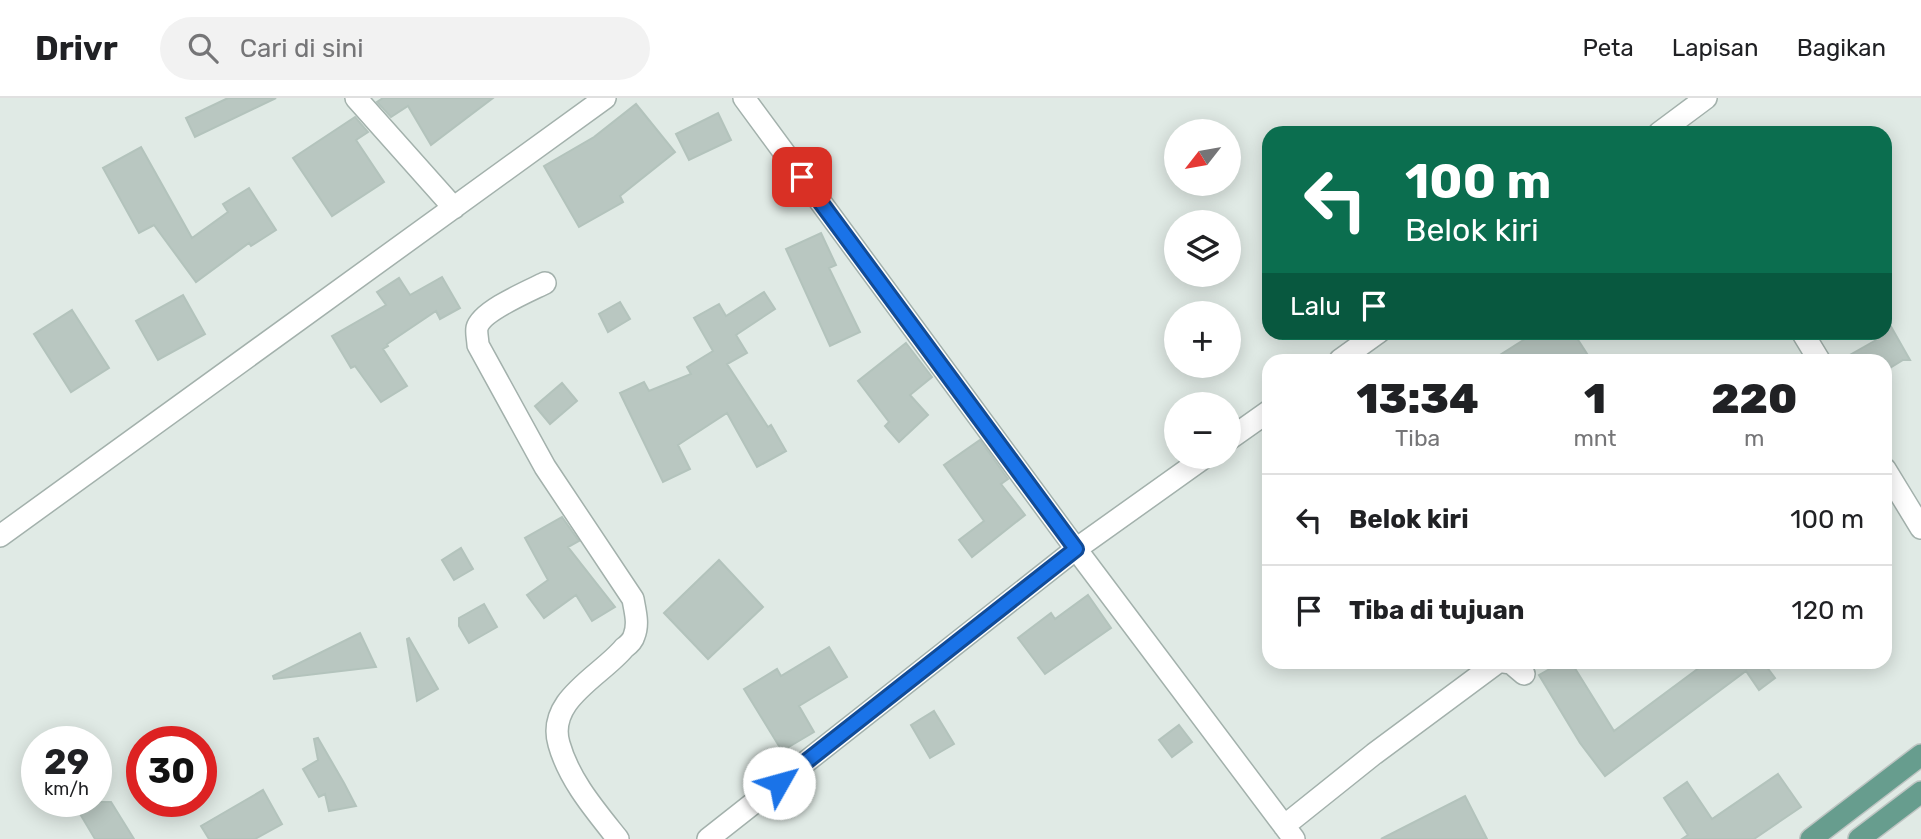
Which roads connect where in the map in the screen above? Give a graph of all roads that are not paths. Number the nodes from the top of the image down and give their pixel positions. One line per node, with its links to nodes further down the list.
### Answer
1 (356, 98): 6 (street)
2 (606, 98): 6 (street)
3 (744, 98): 16 (street)
4 (1706, 98): 5 (street)
5 (1671, 126)
6 (454, 208): 15 (street)
7 (545, 283): 23 (street)
8 (1368, 340): 9 (street)
9 (1348, 354)
10 (1262, 416): 11 (street)
11 (1241, 431)
12 (1188, 469): 16 (street)
13 (1892, 480): 14 (street)
14 (1921, 528)
15 (0, 536)
16 (1076, 549): 22 (street); 24 (street)
17 (1488, 669): 22 (street)
18 (1518, 669): 19 (street)
19 (1524, 674)
20 (1921, 755): 25 (main road)
21 (1921, 792): 26 (main road)
22 (1289, 833)
23 (618, 839)
24 (708, 839)
25 (1811, 839)
26 (1859, 839)

